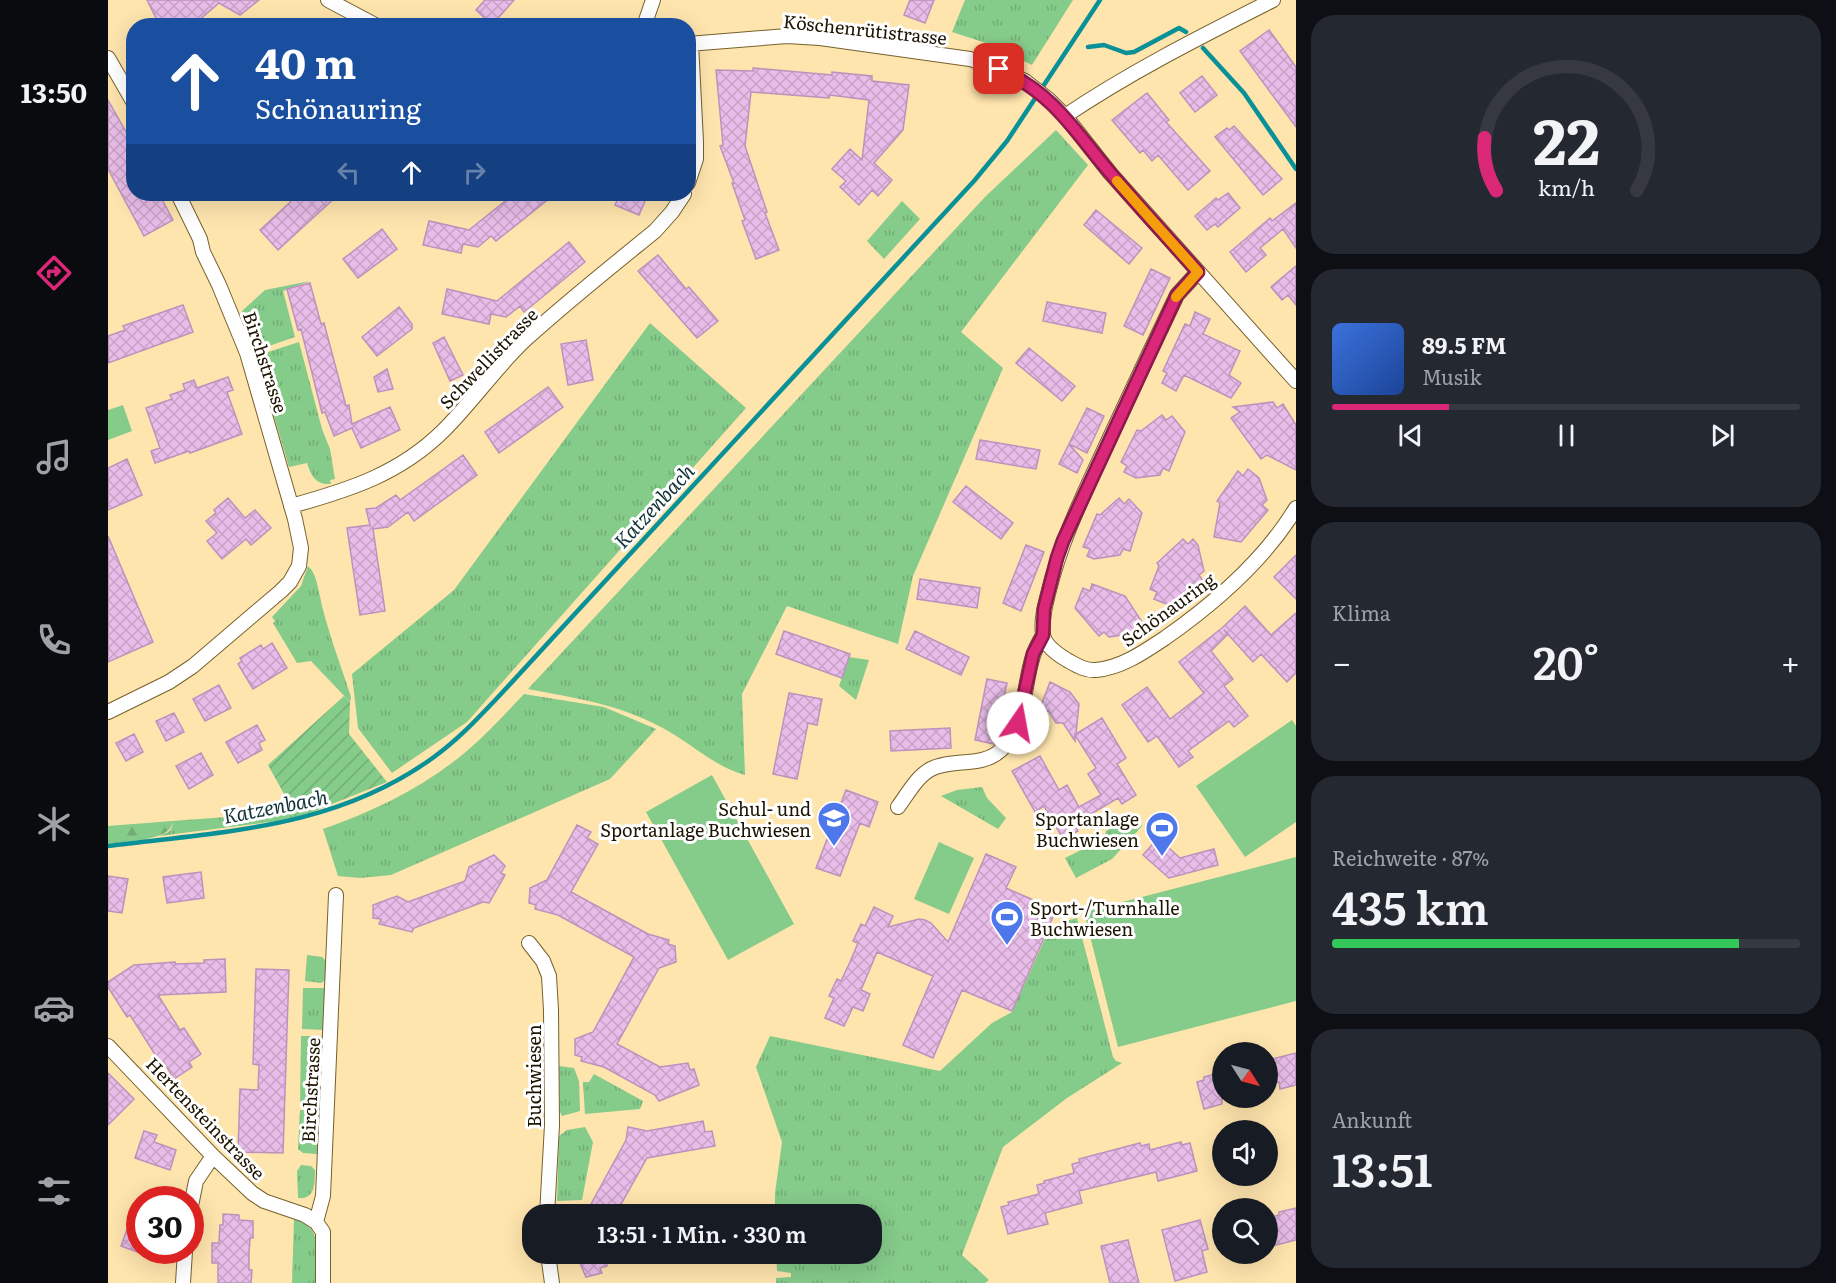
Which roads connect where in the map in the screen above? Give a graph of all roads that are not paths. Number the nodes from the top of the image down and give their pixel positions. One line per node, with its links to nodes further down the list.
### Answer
1 (328, 0): 4 (street)
2 (653, 0): 5 (street)
3 (1273, 0): 9 (street)
4 (362, 18)
5 (647, 18)
6 (696, 43): 9 (street, Köschenrütistrasse)
7 (108, 58): 8 (street)
8 (126, 89)
9 (1065, 116): 14 (street, Köschenrütistrasse)
10 (696, 142): 11 (street)
11 (696, 159)
12 (181, 201): 16 (street, Birchstrasse)
13 (679, 201): 16 (street, Schwellistrasse)
14 (1198, 272): 15 (street, Köschenrütistrasse); 18 (street)
15 (1296, 381)
16 (291, 506): 19 (street, Birchstrasse)
17 (1296, 508): 18 (street, Schönauring)
18 (1043, 635): 20 (street)
19 (108, 712)
20 (898, 807)
21 (336, 895): 27 (street, Birchstrasse)
22 (529, 943): 26 (street, Buchwiesen)
23 (108, 1046): 24 (street, Hertensteinstrasse)
24 (213, 1156): 25 (street); 27 (street, Hertensteinstrasse)
25 (195, 1186)
26 (548, 1204)
27 (316, 1222): 31 (street, Birchstrasse)
28 (185, 1264): 30 (street)
29 (549, 1264): 32 (street)
30 (183, 1283)
31 (323, 1283)
32 (552, 1283)

